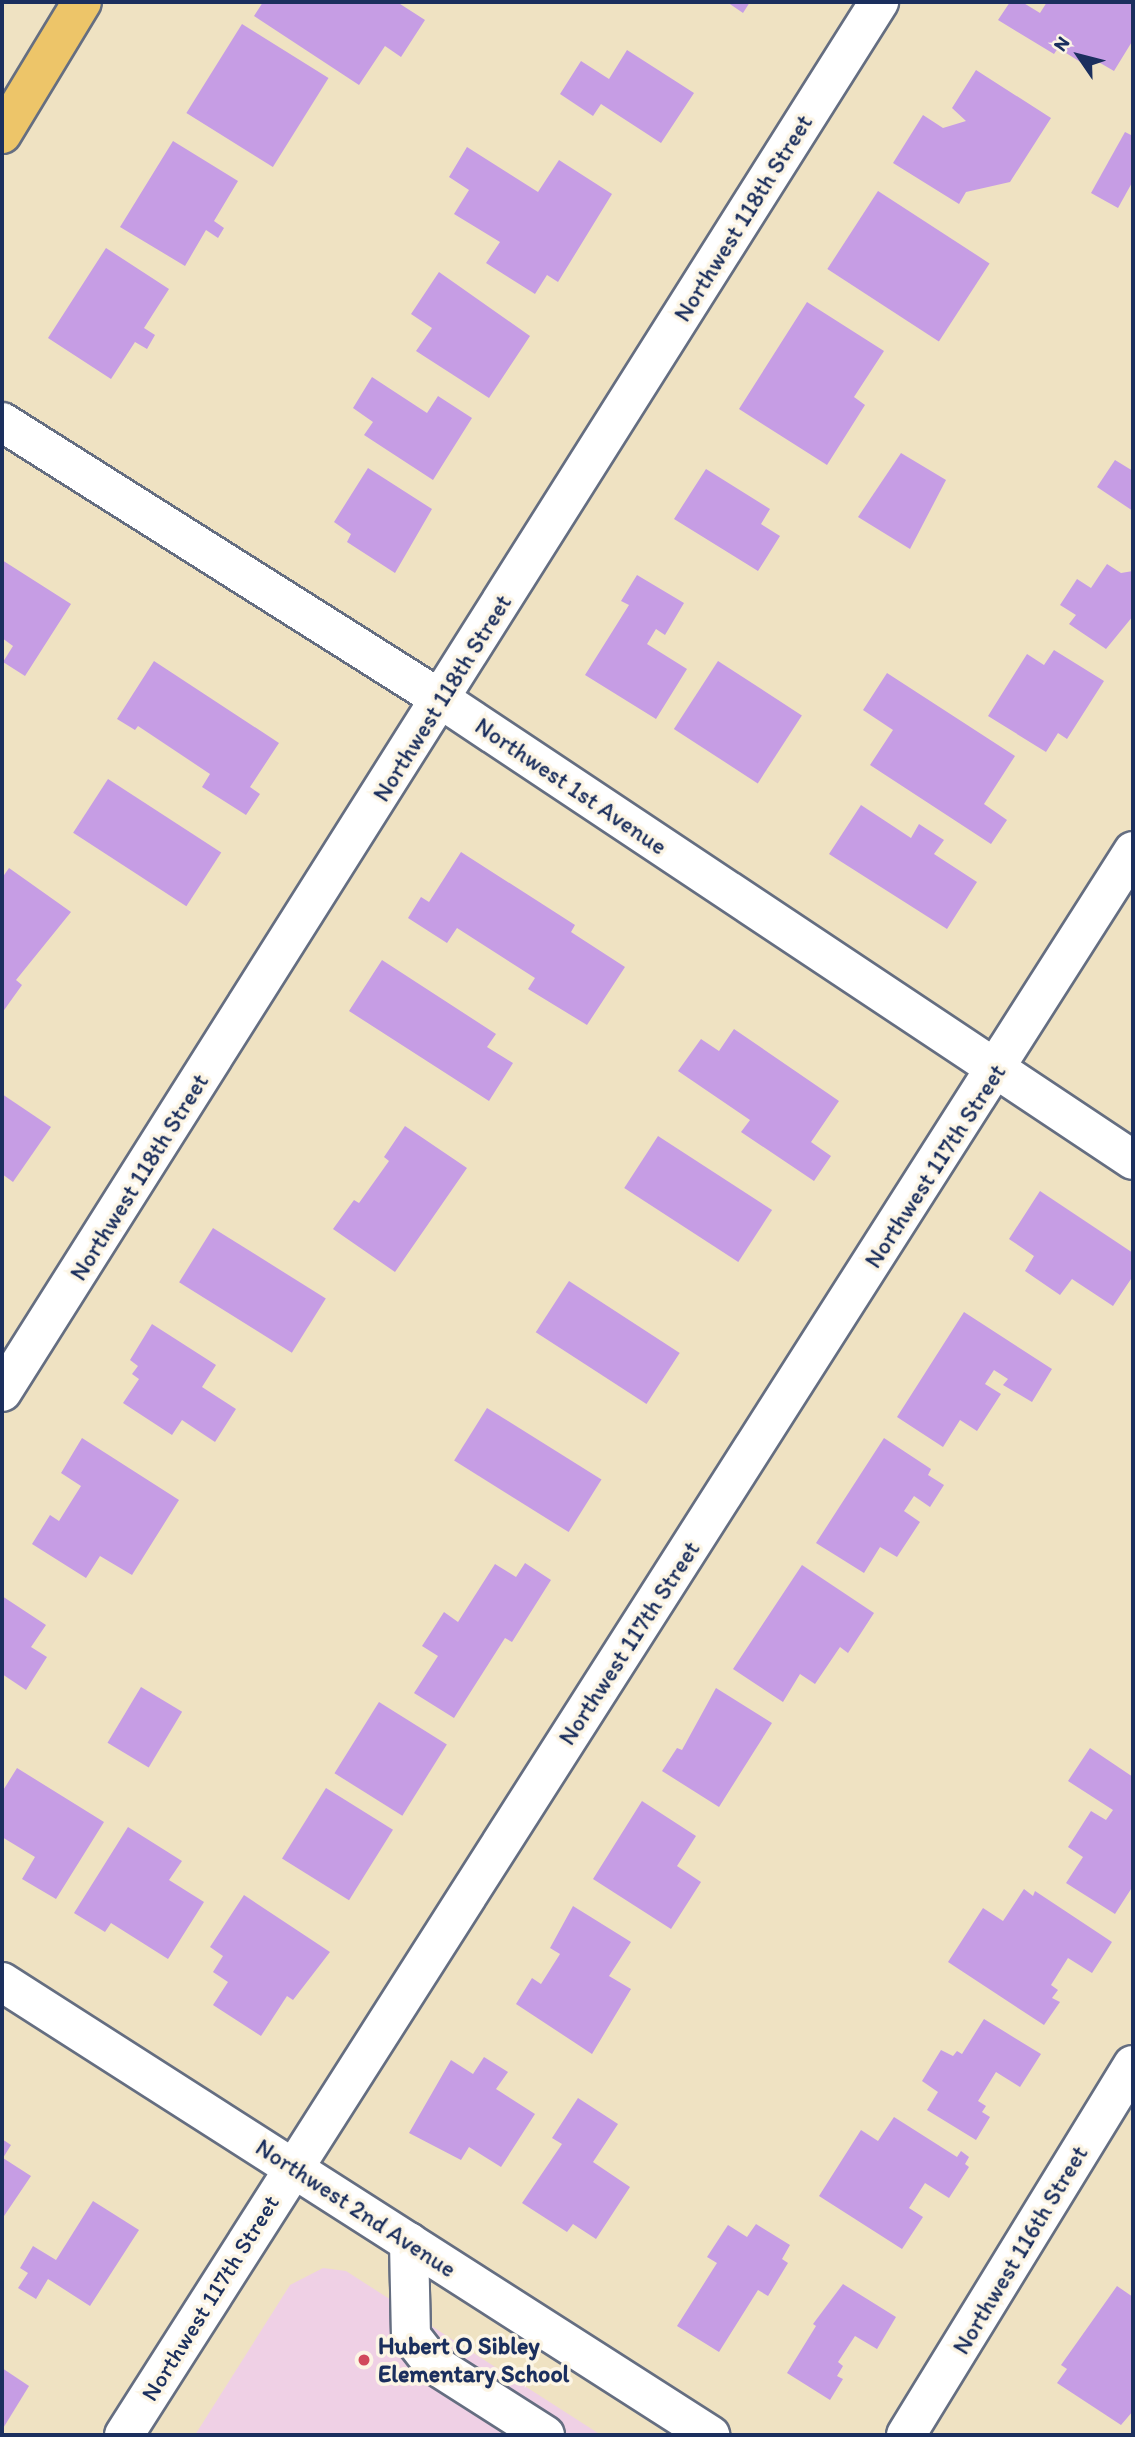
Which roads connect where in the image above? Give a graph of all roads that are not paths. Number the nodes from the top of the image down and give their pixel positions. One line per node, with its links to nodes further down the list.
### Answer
1 (878, 2): 5 (street, Northwest 118th Street)
2 (85, 3): 3 (main road)
3 (2, 134)
4 (2, 422): 5 (street, Northwest 1st Avenue)
5 (442, 700): 7 (street, Northwest 1st Avenue); 9 (street, Northwest 118th Street)
6 (1133, 851): 7 (street, Northwest 117th Street)
7 (996, 1070): 8 (street, Northwest 1st Avenue); 12 (street, Northwest 117th Street)
8 (1133, 1160)
9 (2, 1392)
10 (2, 1982): 12 (street, Northwest 2nd Avenue)
11 (1133, 2065): 17 (street, Northwest 116th Street)
12 (292, 2167): 13 (street, Northwest 2nd Avenue); 14 (street, Northwest 117th Street)
13 (409, 2242): 15 (street); 16 (street, Northwest 2nd Avenue)
14 (124, 2435)
15 (545, 2435)
16 (710, 2435)
17 (906, 2435)

